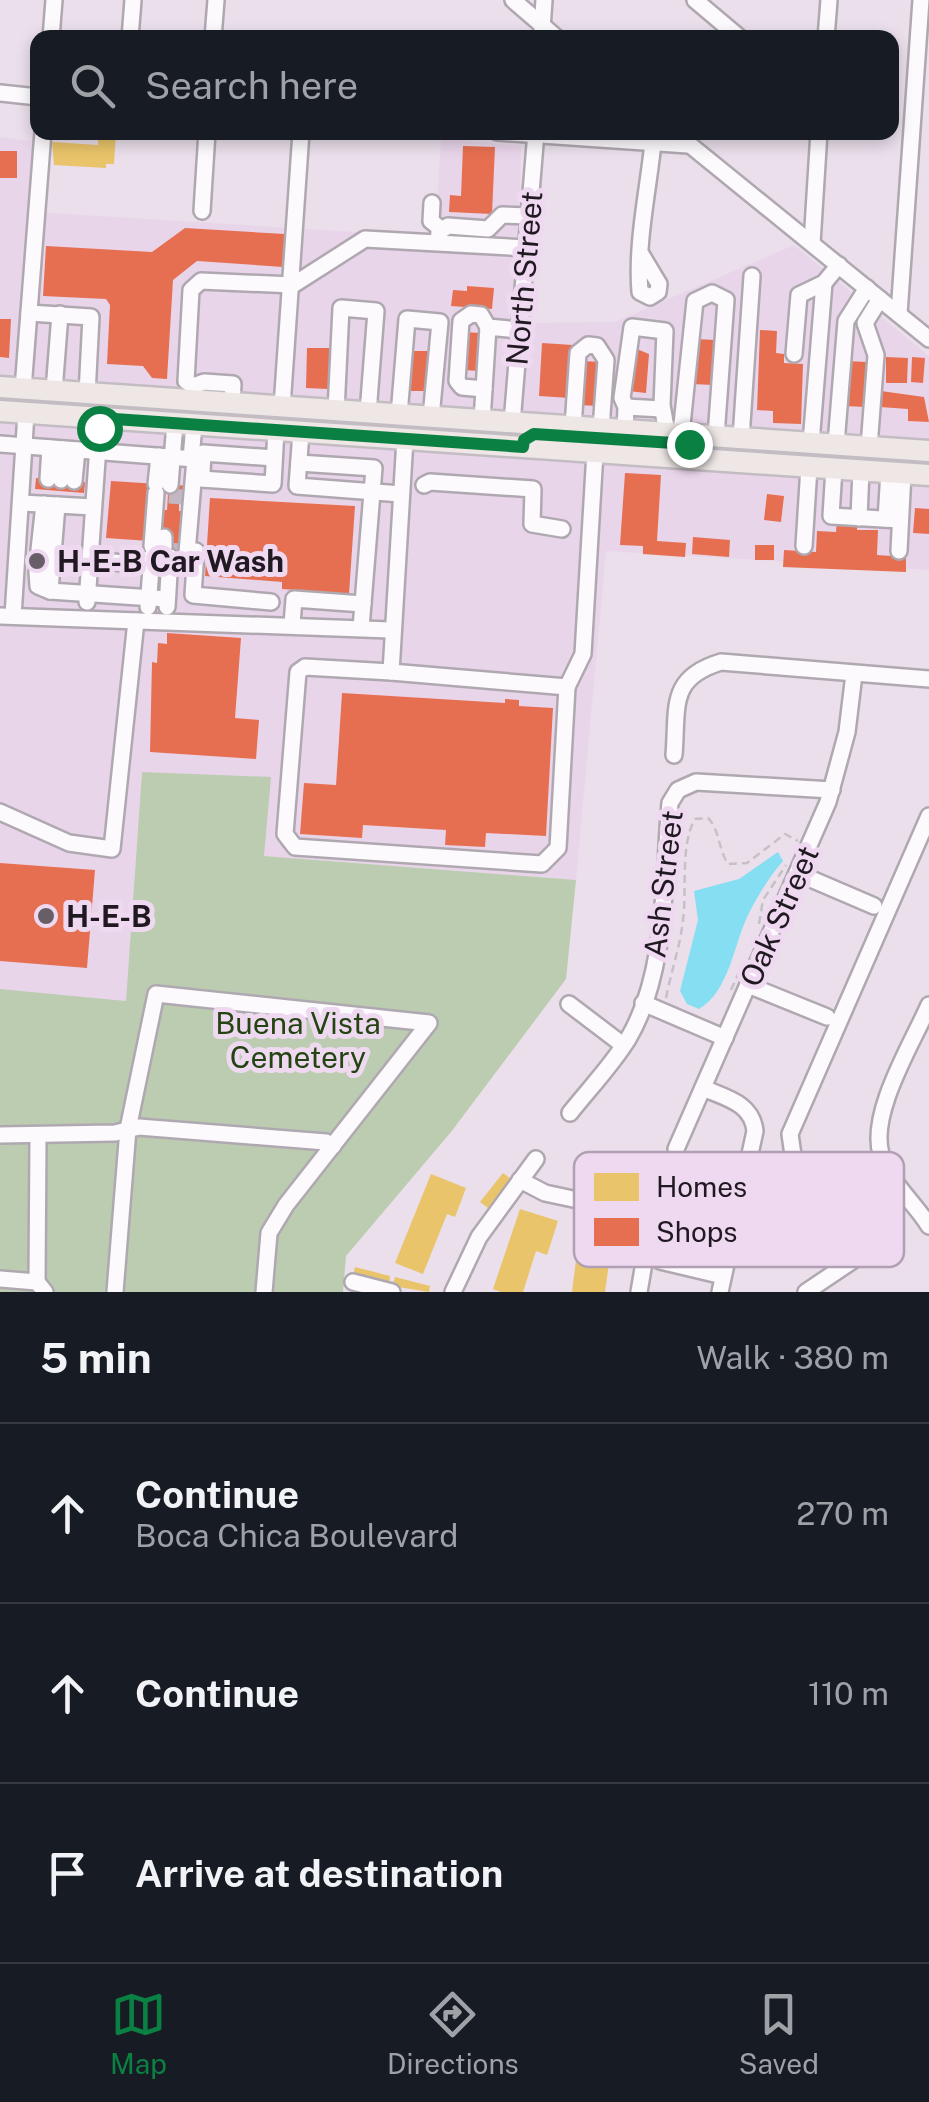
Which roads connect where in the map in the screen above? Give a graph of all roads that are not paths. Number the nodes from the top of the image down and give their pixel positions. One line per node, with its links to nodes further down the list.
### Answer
1 (54, 0): 9 (street)
2 (133, 0): 10 (street)
3 (216, 0): 11 (street)
4 (513, 0): 12 (street)
5 (544, 0): 13 (street)
6 (695, 0): 14 (street)
7 (829, 0): 15 (street)
8 (920, 0): 42 (street)
9 (52, 30)
10 (131, 30)
11 (214, 30)
12 (540, 30)
13 (541, 30)
14 (731, 30)
15 (827, 30)
16 (0, 94): 17 (street)
17 (30, 96)
18 (42, 140): 40 (street)
19 (206, 140): 28 (street)
20 (301, 140): 37 (street)
21 (535, 140): 29 (street, North Street)
22 (614, 140): 25 (street)
23 (684, 140): 26 (street)
24 (818, 140): 32 (street)
25 (653, 143): 26 (street); 34 (street)
26 (690, 145): 32 (street)
27 (432, 203): 30 (street)
28 (202, 211)
29 (529, 216): 31 (street); 33 (street, North Street)
30 (440, 235): 31 (street); 37 (street)
31 (488, 237): 33 (street)
32 (812, 244): 35 (street)
33 (526, 248): 46 (street, North Street)
34 (641, 254)
35 (838, 265): 38 (street); 39 (street)
36 (752, 276): 80 (street)
37 (293, 284): 54 (street); 58 (street)
38 (824, 284): 48 (street); 65 (street)
39 (874, 294): 42 (street); 43 (street); 44 (street)
40 (29, 312): 41 (street); 50 (street)
41 (60, 314): 52 (street); 53 (street)
42 (900, 314): 47 (street)
43 (846, 321): 44 (street); 67 (street)
44 (864, 323): 69 (street)
45 (488, 327): 46 (street); 51 (street); 51 (street)
46 (520, 330): 71 (street, North Street)
47 (929, 339)
48 (794, 354)
49 (0, 387): 50 (main road)
50 (23, 389): 52 (main road)
51 (484, 389): 70 (street)
52 (54, 391): 53 (main road)
53 (86, 394): 54 (main road)
54 (193, 394): 58 (main road)
55 (684, 401): 56 (street); 56 (street); 79 (street)
56 (718, 402): 79 (street)
57 (626, 407): 59 (street); 59 (street); 76 (street)
58 (282, 408): 61 (main road)
59 (662, 409): 79 (street)
60 (0, 411): 62 (main road)
61 (336, 411): 63 (main road); 63 (street)
62 (26, 413): 68 (main road); 85 (street)
63 (368, 413): 64 (main road)
64 (399, 415): 66 (main road); 66 (street)
65 (814, 415): 67 (street); 82 (street)
66 (432, 417): 70 (main road)
67 (838, 417): 69 (street); 84 (street)
68 (100, 418): 72 (main road); 90 (street)
69 (872, 419): 86 (street)
70 (482, 420): 71 (main road)
71 (512, 423): 73 (main road); 78 (main road)
72 (184, 424): 75 (main road); 92 (street)
73 (573, 427): 74 (main road); 74 (street)
74 (600, 429): 76 (main road)
75 (276, 430): 77 (main road); 93 (street)
76 (624, 430): 79 (main road)
77 (301, 432): 78 (main road); 94 (street)
78 (338, 434): 81 (main road)
79 (691, 434): 80 (main road); 87 (main road)
80 (740, 438): 82 (main road)
81 (405, 439): 87 (main road); 105 (street)
82 (812, 442): 84 (main road)
83 (0, 444): 85 (street)
84 (836, 444): 86 (main road)
85 (23, 446): 88 (street); 106 (street)
86 (870, 446): 89 (main road)
87 (523, 447): 91 (main road)
88 (63, 449): 90 (street); 104 (street); 104 (street)
89 (929, 450)
90 (97, 452): 92 (street); 107 (street)
91 (595, 452): 95 (main road); 135 (street)
92 (175, 457): 103 (street); 103 (street); 114 (street)
93 (274, 458): 100 (street); 100 (street)
94 (299, 462): 102 (street); 102 (street)
95 (809, 466): 96 (main road); 111 (street)
96 (834, 468): 97 (main road); 108 (street)
97 (861, 470): 98 (main road); 108 (street)
98 (896, 472): 99 (main road); 109 (street)
99 (929, 475)
100 (201, 479): 120 (street)
101 (424, 486): 110 (street)
102 (372, 492): 105 (street); 123 (street)
103 (168, 493): 114 (street)
104 (58, 494): 106 (street); 107 (street); 112 (street); 117 (street)
105 (400, 494): 131 (street)
106 (22, 503): 124 (street)
107 (93, 507): 115 (street)
108 (859, 518): 109 (street)
109 (893, 520): 113 (street)
110 (562, 528)
111 (804, 546)
112 (39, 550)
113 (898, 551)
114 (164, 555): 115 (street); 119 (street); 121 (street)
115 (90, 560): 118 (street)
116 (37, 572): 117 (street)
117 (50, 590): 118 (street)
118 (87, 593): 119 (street); 125 (street)
119 (149, 598): 121 (street); 126 (street)
120 (228, 598): 122 (street); 128 (street)
121 (167, 599): 127 (street)
122 (271, 602)
123 (363, 604): 129 (street); 130 (street)
124 (7, 616): 125 (street)
125 (86, 616): 126 (street)
126 (142, 621): 127 (street); 138 (street)
127 (166, 621): 128 (street)
128 (226, 622): 129 (street)
129 (292, 624): 130 (street)
130 (361, 628): 131 (street)
131 (390, 630): 132 (street)
132 (391, 672): 135 (street); 135 (street)
133 (854, 674): 134 (street); 136 (street); 137 (street, Oak Street)
134 (929, 679)
135 (568, 687)
136 (674, 755)
137 (832, 790): 140 (street, Oak Street); 143 (street, Ash Street)
138 (0, 812)
139 (929, 816): 157 (street)
140 (795, 866): 141 (street); 142 (street, Oak Street)
141 (874, 906)
142 (748, 985): 146 (street); 147 (street, Oak Street)
143 (643, 1003): 147 (street); 148 (street, Ash Street)
144 (568, 1004): 148 (street)
145 (929, 1006): 158 (street)
146 (827, 1017)
147 (726, 1038): 149 (street, Oak Street)
148 (623, 1045): 150 (street, Ash Street)
149 (704, 1088): 155 (street, Oak Street); 156 (street)
150 (570, 1113)
151 (128, 1129): 153 (street); 154 (street); 154 (street); 171 (street)
152 (0, 1135): 153 (street)
153 (38, 1137): 170 (street)
154 (333, 1146): 172 (street)
155 (676, 1150)
156 (751, 1152)
157 (793, 1152)
158 (880, 1152)
159 (536, 1159): 160 (street)
160 (520, 1180): 162 (street); 174 (street)
161 (904, 1193): 163 (street)
162 (574, 1199)
163 (927, 1214)
164 (643, 1267): 175 (street)
165 (674, 1267): 169 (street)
166 (844, 1267): 176 (street)
167 (0, 1279): 170 (street)
168 (353, 1282): 173 (street)
169 (721, 1284)
170 (41, 1287)
171 (115, 1292)
172 (264, 1292)
173 (392, 1292)
174 (453, 1292)
175 (639, 1292)
176 (806, 1292)

